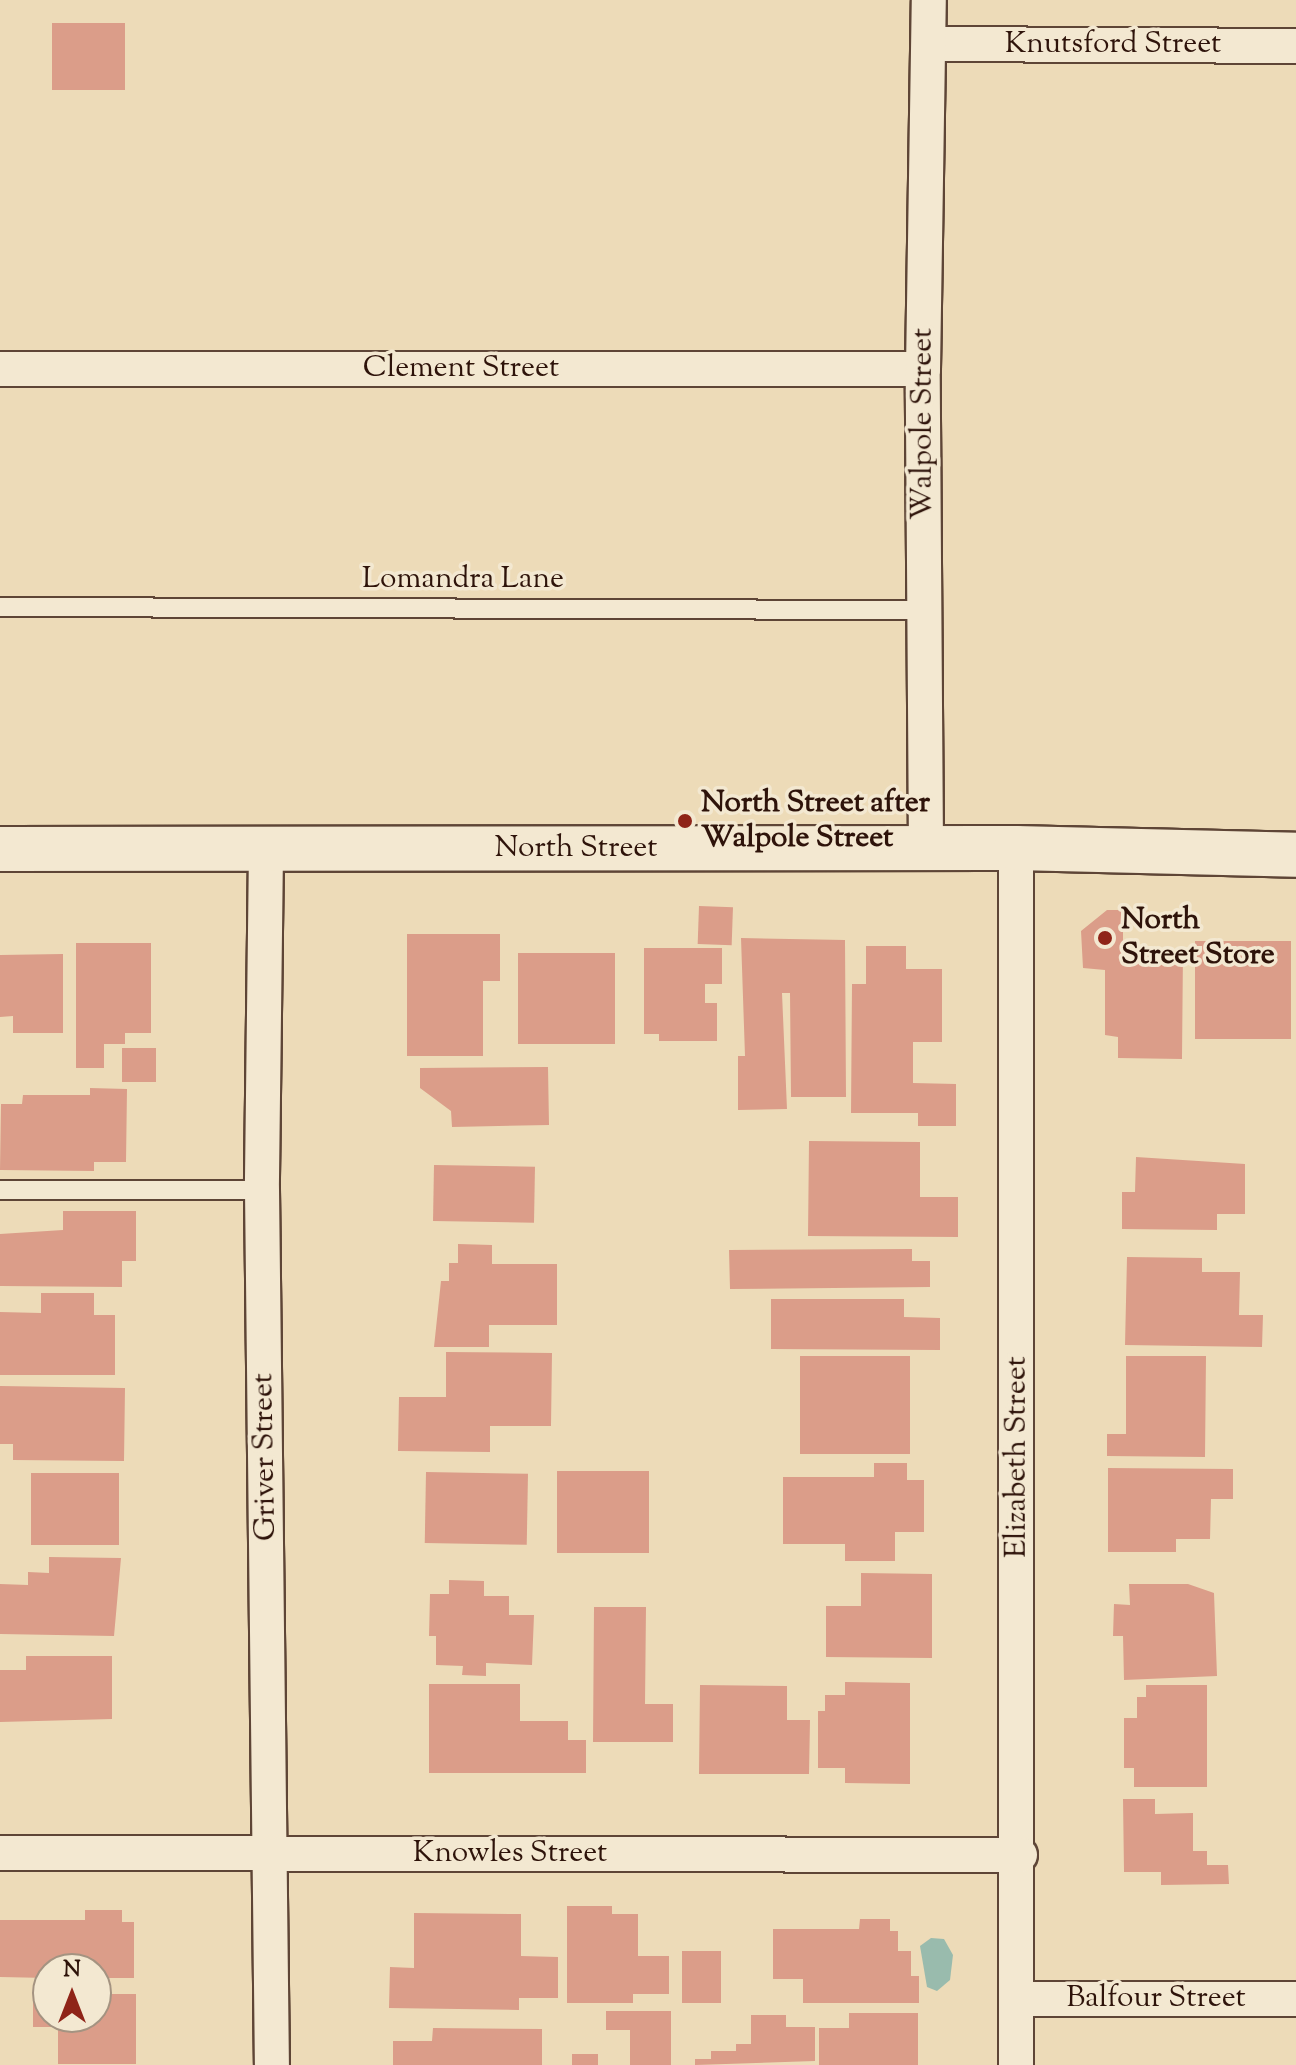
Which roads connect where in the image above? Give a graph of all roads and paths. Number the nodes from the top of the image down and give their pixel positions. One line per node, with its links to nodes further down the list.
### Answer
1 (929, 0): 2 (street, Walpole Street)
2 (929, 44): 3 (street, Knutsford Street); 5 (street, Walpole Street)
3 (1296, 46)
4 (0, 369): 5 (street, Clement Street)
5 (923, 369): 7 (street, Walpole Street)
6 (0, 607): 7 (lane, Lomandra Lane)
7 (926, 610): 8 (street, Walpole Street)
8 (926, 848): 9 (street, North Street); 11 (street, North Street)
9 (1016, 848): 12 (street, North Street); 17 (street, Elizabeth Street)
10 (0, 849): 11 (street, North Street)
11 (266, 850): 14 (street, Griver Street)
12 (1296, 855)
13 (0, 1190): 14 (lane)
14 (262, 1190): 16 (street, Griver Street)
15 (0, 1853): 16 (street, Knowles Street)
16 (271, 1853): 17 (street, Knowles Street); 20 (street, Griver Street)
17 (1020, 1855): 18 (street, Elizabeth Street)
18 (1016, 1999): 19 (street, Balfour Street); 21 (street, Elizabeth Street)
19 (1296, 1999)
20 (272, 2065)
21 (1016, 2065)

